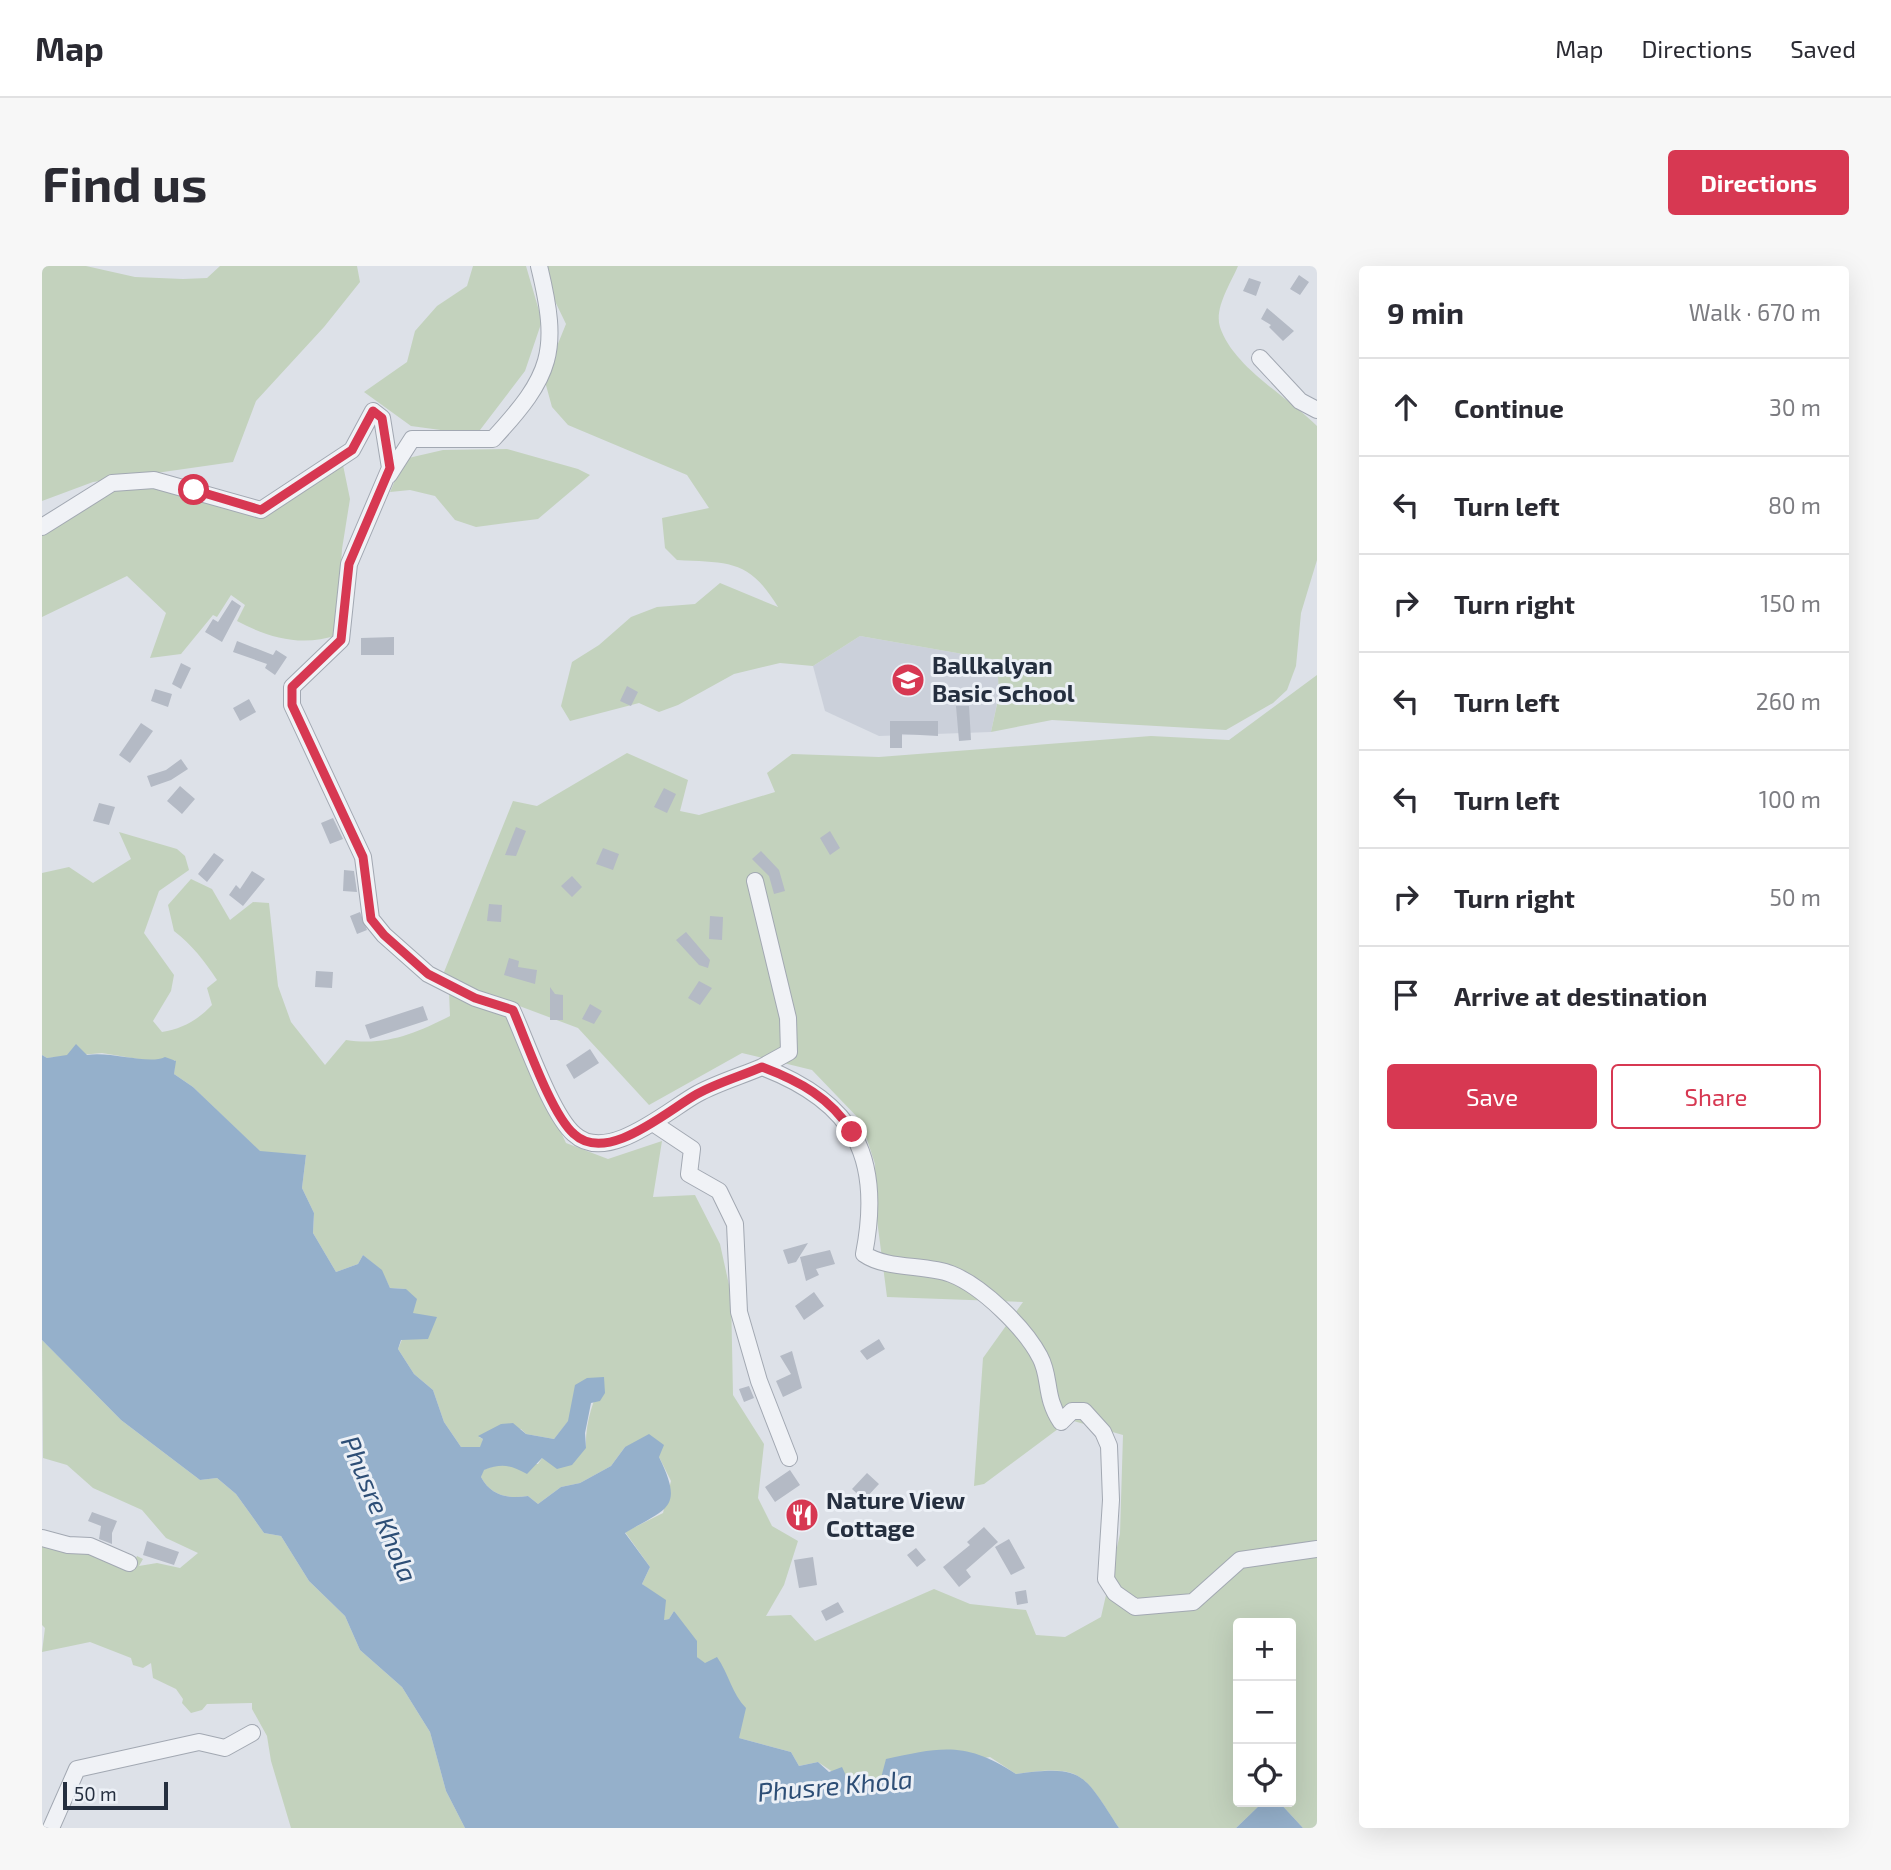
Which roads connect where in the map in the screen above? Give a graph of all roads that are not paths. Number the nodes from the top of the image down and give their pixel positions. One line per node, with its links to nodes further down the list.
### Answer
1 (539, 266): 4 (street)
2 (1260, 358): 3 (street)
3 (1317, 410)
4 (384, 482): 5 (street); 8 (street)
5 (42, 527)
6 (755, 881): 7 (street)
7 (762, 1067): 8 (street); 11 (street)
8 (653, 1123): 9 (street)
9 (789, 1458)
10 (42, 1538): 12 (street)
11 (1317, 1549)
12 (129, 1563)
13 (252, 1733): 14 (street)
14 (51, 1828)

